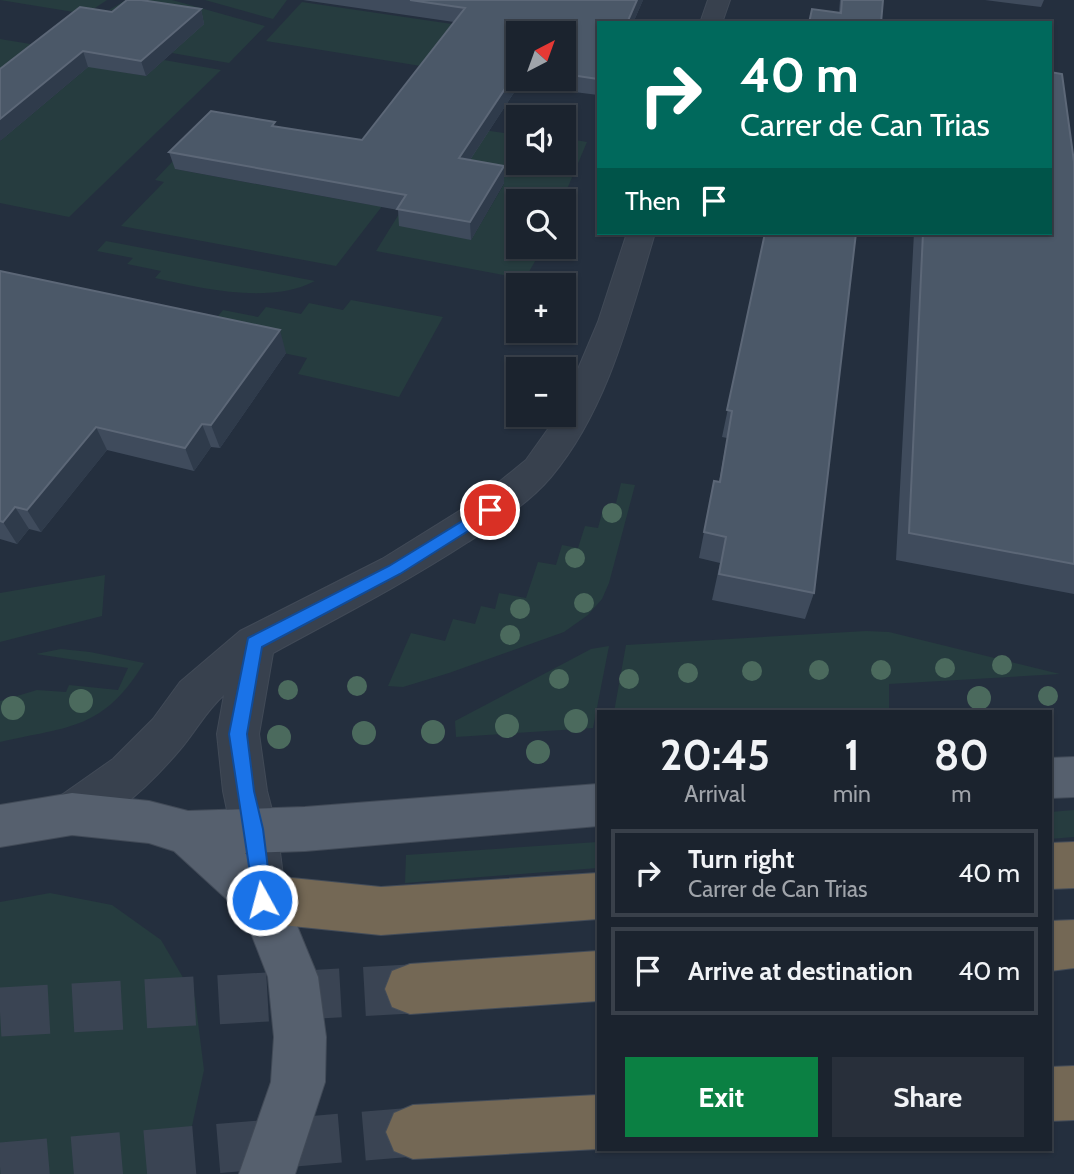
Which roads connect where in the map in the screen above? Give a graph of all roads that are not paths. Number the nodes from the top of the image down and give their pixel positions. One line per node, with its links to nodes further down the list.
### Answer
1 (719, 0): 2 (street)
2 (712, 21)
3 (640, 235): 4 (street)
4 (254, 643): 8 (street); 10 (street)
5 (1074, 777): 6 (main road)
6 (1052, 778)
7 (597, 805): 10 (main road)
8 (72, 814): 9 (main road); 11 (main road)
9 (0, 827)
10 (254, 829): 11 (main road); 15 (street)
11 (188, 833): 15 (main road)
12 (1074, 865): 13 (highway)
13 (1052, 866)
14 (597, 896): 15 (highway)
15 (262, 900): 24 (main road)
16 (1074, 944): 17 (highway)
17 (1052, 946)
18 (597, 976): 19 (highway)
19 (410, 989)
20 (1074, 1093): 21 (highway)
21 (1052, 1094)
22 (597, 1122): 23 (highway)
23 (413, 1132)
24 (267, 1174)

